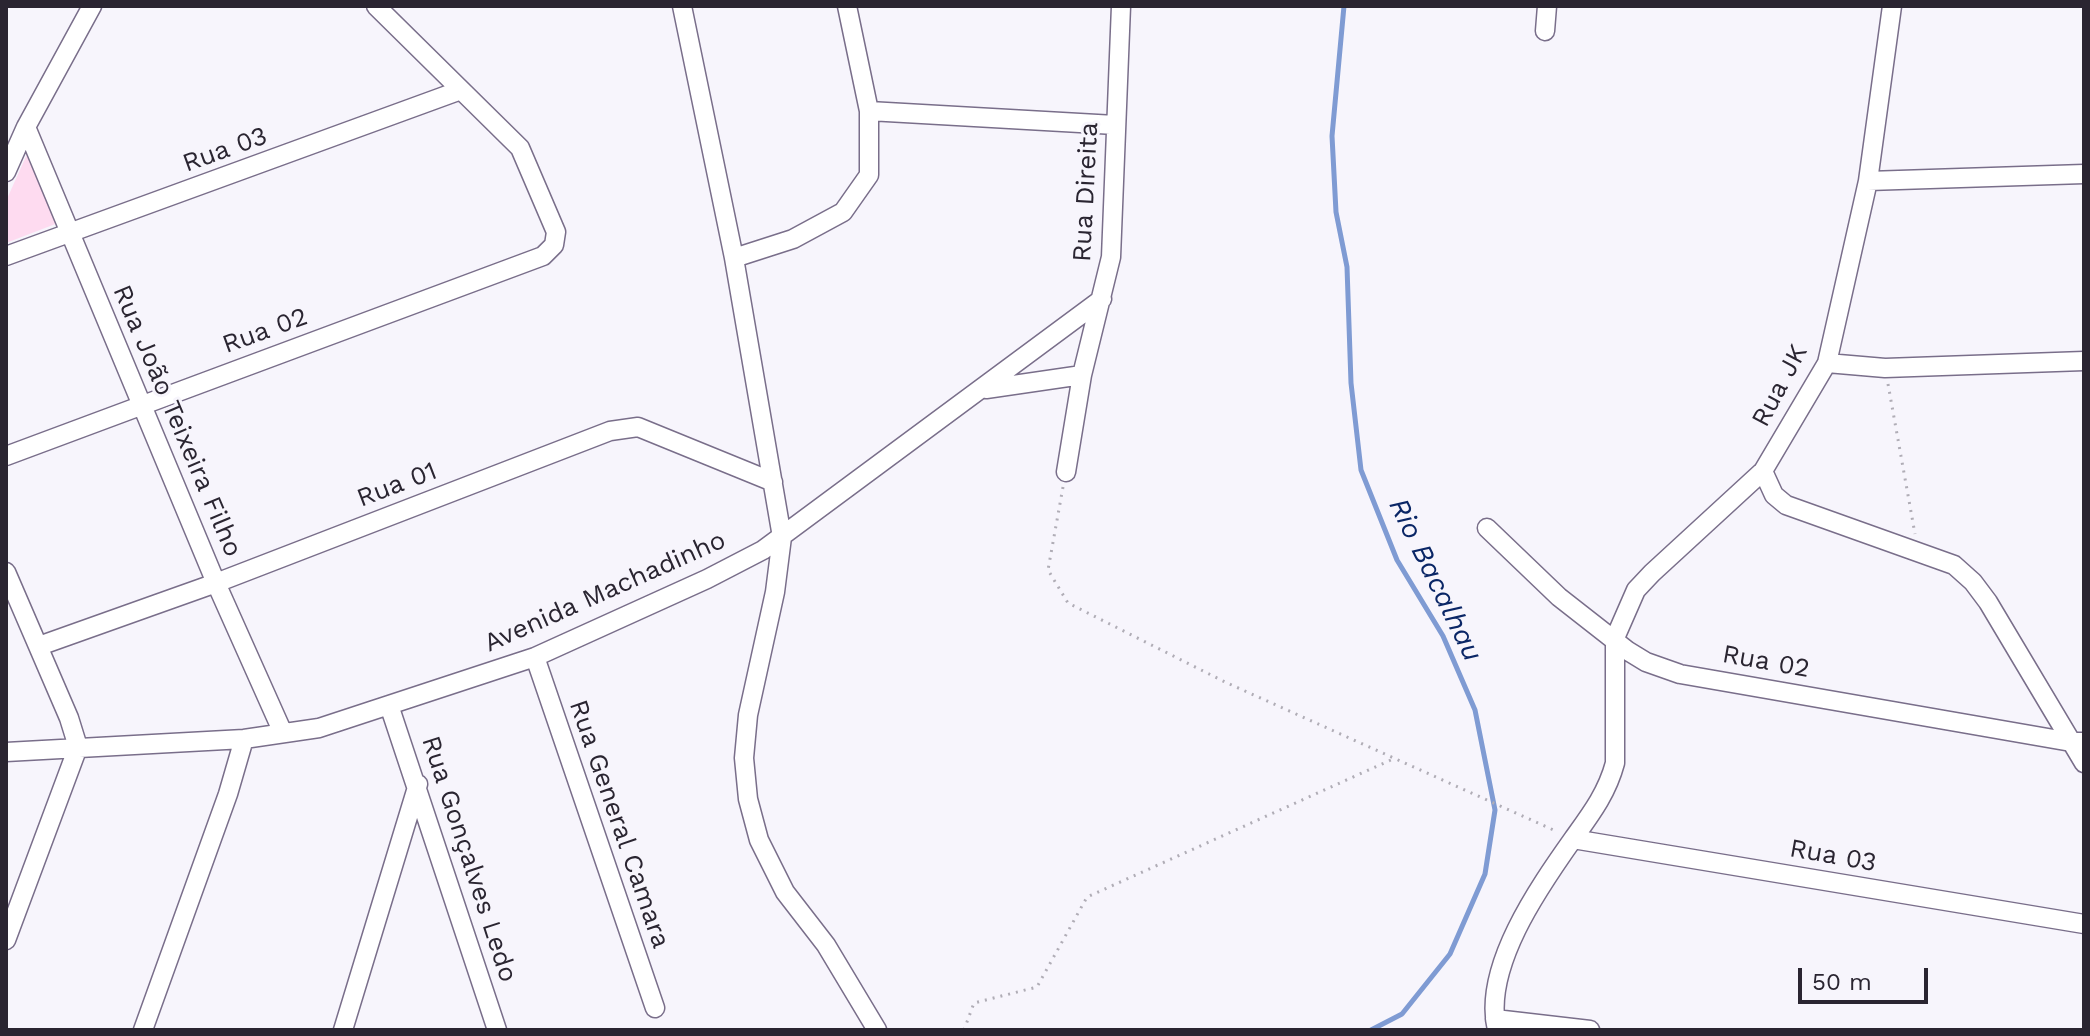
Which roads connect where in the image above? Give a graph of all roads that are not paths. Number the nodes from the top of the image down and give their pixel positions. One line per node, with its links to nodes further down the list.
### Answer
1 (92, 6): 12 (street)
2 (376, 6): 9 (street)
3 (682, 6): 18 (street)
4 (847, 6): 10 (street)
5 (1121, 6): 11 (street, Rua Direita)
6 (1547, 6): 8 (street)
7 (1892, 6): 15 (street, Rua JK)
8 (1545, 31)
9 (461, 90): 16 (street, Rua 03); 24 (street, Rua 02)
10 (869, 111): 11 (street); 18 (street)
11 (1115, 125): 19 (street, Rua Direita)
12 (26, 127): 13 (street); 16 (street, Rua João Teixeira Filho)
13 (6, 172)
14 (2084, 174): 15 (street)
15 (1868, 181): 21 (street, Rua JK)
16 (71, 234): 17 (street, Rua 03); 24 (street, Rua João Teixeira Filho)
17 (6, 256)
18 (734, 258): 28 (street)
19 (1102, 299): 22 (street, Rua Direita); 23 (street, Avenida Machadinho)
20 (2084, 361): 21 (street)
21 (1827, 363): 26 (street, Rua JK)
22 (1082, 375): 23 (street); 27 (street, Rua Direita)
23 (983, 390): 30 (street, Avenida Machadinho)
24 (142, 405): 25 (street, Rua 02); 32 (street, Rua João Teixeira Filho)
25 (6, 456)
26 (1763, 471): 33 (street, Rua JK); 39 (street)
27 (1066, 472)
28 (773, 482): 30 (street); 32 (street, Rua 01)
29 (1487, 528): 33 (street, Rua 02)
30 (782, 537): 35 (street, Avenida Machadinho); 52 (street)
31 (6, 572): 34 (street)
32 (216, 583): 34 (street, Rua 01); 37 (street, Rua João Teixeira Filho)
33 (1615, 638): 39 (street, Rua 02); 44 (street)
34 (39, 646): 40 (street)
35 (535, 657): 36 (street, Avenida Machadinho); 47 (street, Rua General Camara)
36 (389, 705): 37 (street, Avenida Machadinho); 43 (street, Rua Gonçalves Ledo)
37 (283, 733): 38 (street, Avenida Machadinho)
38 (244, 739): 40 (street, Avenida Machadinho); 49 (street)
39 (2078, 742): 42 (street)
40 (78, 747): 41 (street, Avenida Machadinho); 46 (street)
41 (6, 752)
42 (2084, 763)
43 (418, 784): 50 (street); 51 (street, Rua Gonçalves Ledo)
44 (1573, 839): 45 (street, Rua 03); 48 (street)
45 (2084, 924)
46 (6, 940)
47 (655, 1008)
48 (1496, 1025): 53 (street)
49 (143, 1030)
50 (343, 1030)
51 (497, 1030)
52 (877, 1030)
53 (1590, 1030)

